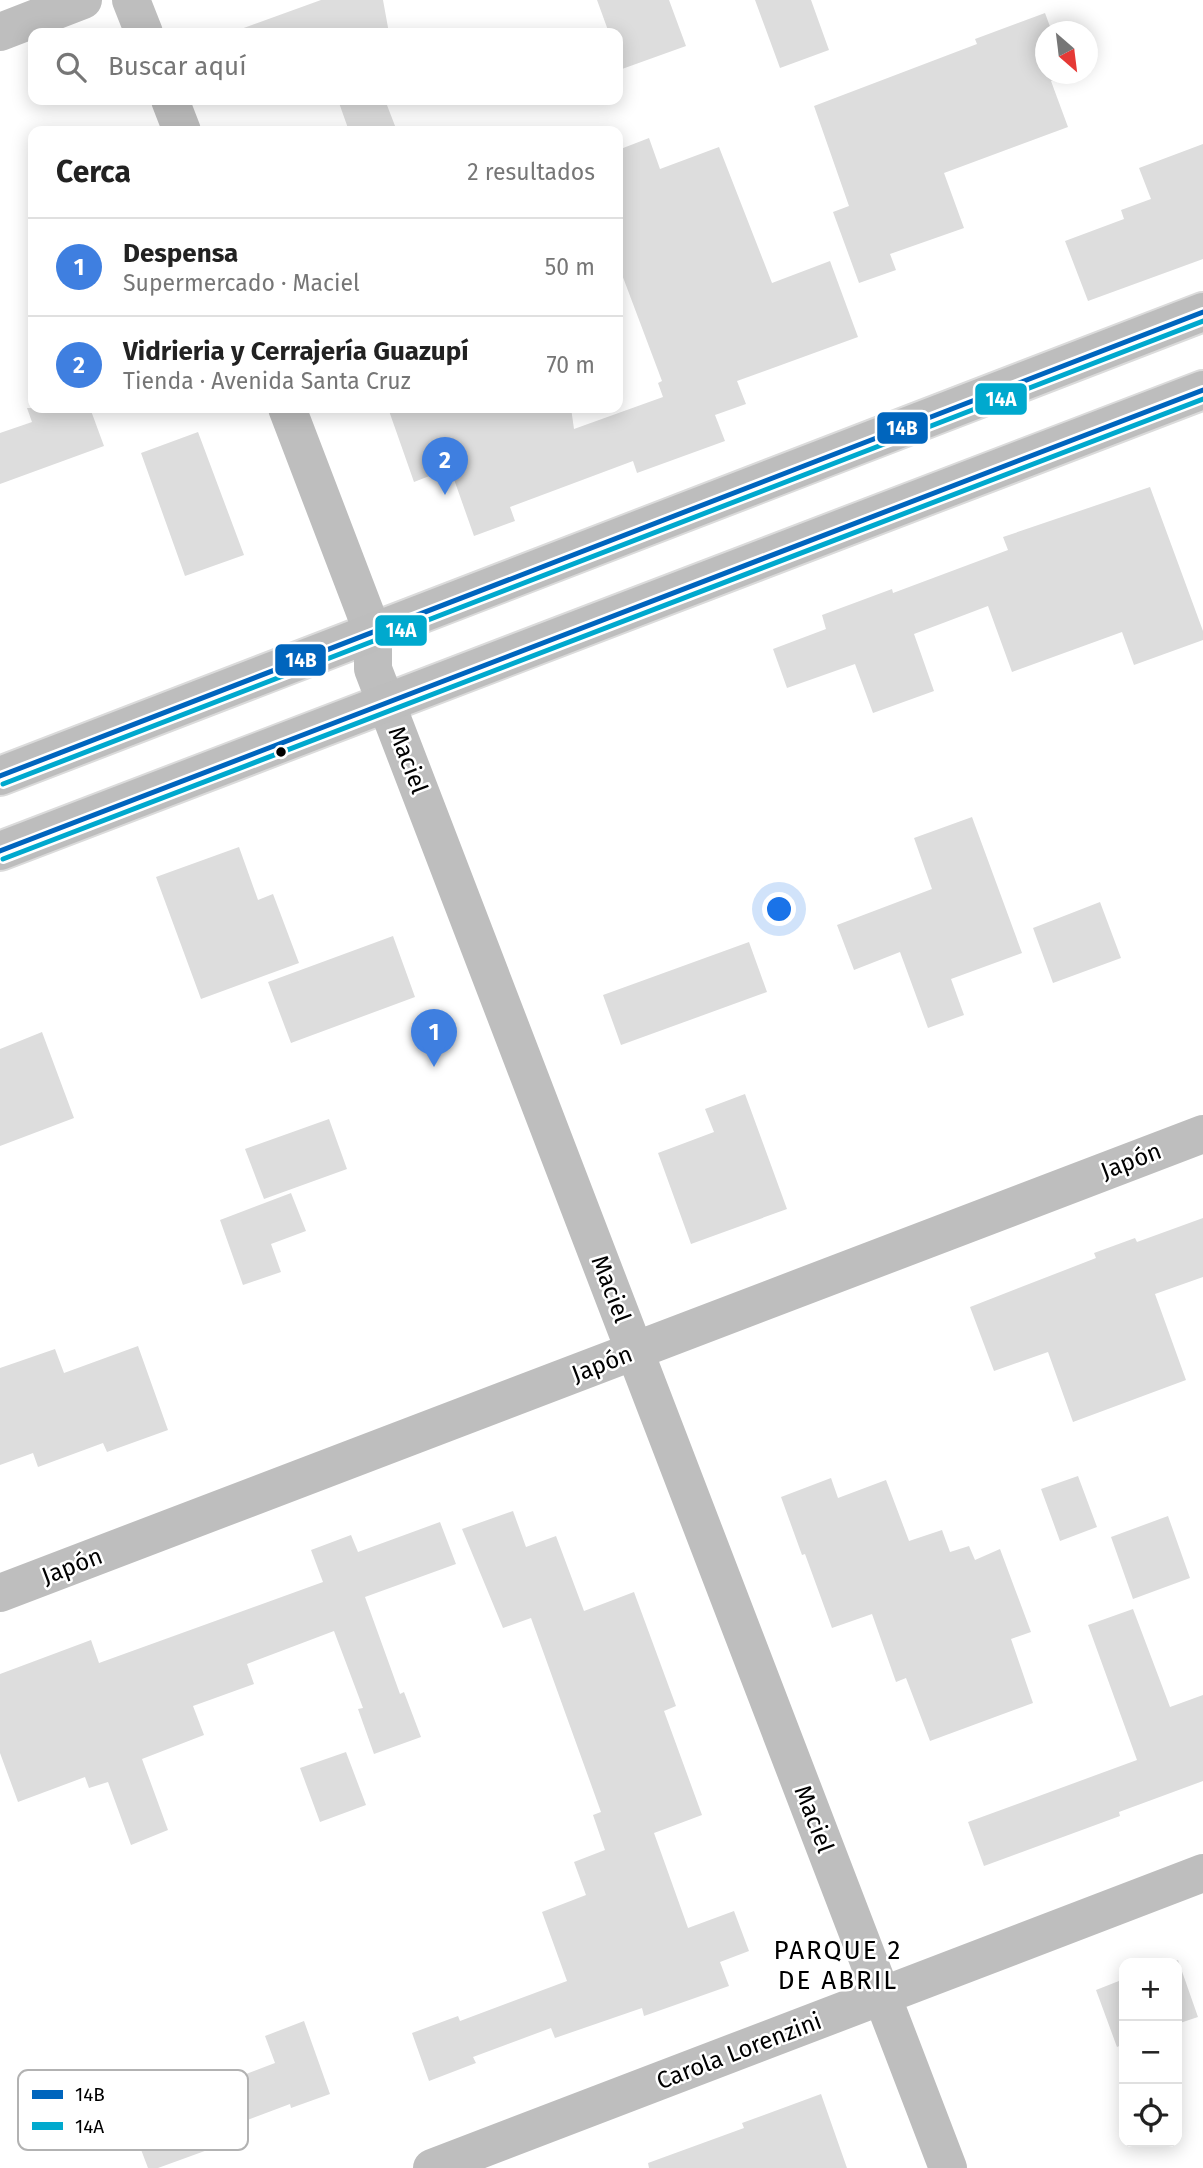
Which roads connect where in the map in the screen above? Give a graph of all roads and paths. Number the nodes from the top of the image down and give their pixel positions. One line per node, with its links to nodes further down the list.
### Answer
1 (83, 0): 4 (street)
2 (131, 0): 3 (street)
3 (142, 28)
4 (0, 32)
5 (172, 105): 6 (street)
6 (179, 126)
7 (1203, 312): 10 (main road)
8 (1203, 390): 11 (main road)
9 (289, 413): 10 (street, Maciel)
10 (373, 634): 11 (street, Maciel); 12 (main road)
11 (387, 702): 13 (main road); 15 (street, Maciel)
12 (0, 776)
13 (0, 851)
14 (1203, 1134): 15 (street, Japón)
15 (635, 1351): 16 (street, Japón); 18 (street, Maciel)
16 (0, 1593)
17 (1203, 1873): 18 (street, Carola Lorenzini)
18 (881, 1996): 19 (street, Carola Lorenzini); 20 (street, Maciel)
19 (432, 2168)
20 (948, 2168)

